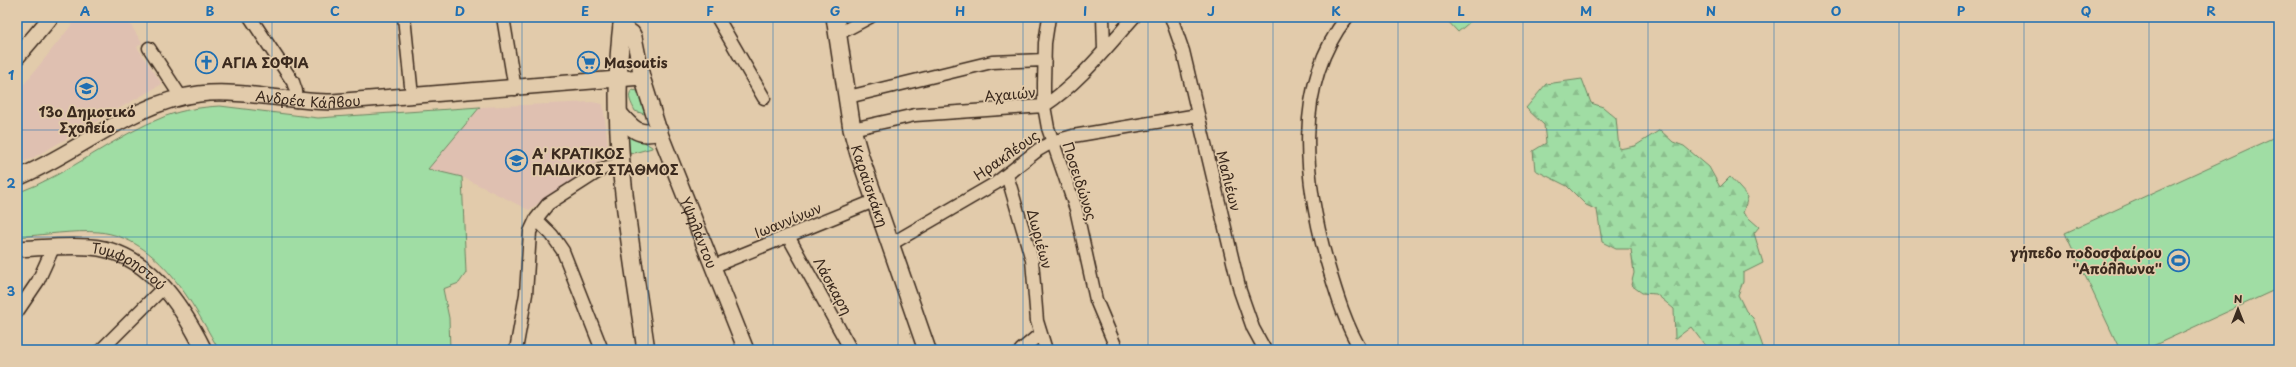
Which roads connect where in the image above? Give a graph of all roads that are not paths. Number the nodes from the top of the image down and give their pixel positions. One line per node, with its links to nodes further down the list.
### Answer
1 (51, 17): 17 (street)
2 (250, 17): 26 (street)
3 (404, 17): 22 (street)
4 (503, 17): 21 (street)
5 (717, 17): 25 (street)
6 (836, 17): 14 (main road, Καραϊσκάκη)
7 (870, 17): 14 (street)
8 (1049, 17): 18 (street, Ποσειδώνος)
9 (1103, 17): 16 (street)
10 (1134, 17): 16 (street, Αχαιών)
11 (1171, 17): 29 (street, Μαλιέων)
12 (1347, 17): 58 (street)
13 (622, 22): 19 (street, Υψηλάντου); 20 (main road, Υψηλάντου)
14 (838, 34): 24 (main road, Καραϊσκάκη)
15 (148, 48): 23 (street)
16 (1104, 50): 27 (street, Αχαιών)
17 (17, 57)
18 (1045, 60): 24 (street); 27 (street, Ποσειδώνος)
19 (642, 77): 20 (street, Ανδρέα Κάλβου); 31 (street, Υψηλάντου)
20 (618, 80): 21 (street, Ανδρέα Κάλβου); 28 (main road, Υψηλάντου)
21 (515, 89): 22 (street, Ανδρέα Κάλβου)
22 (412, 96): 26 (street, Ανδρέα Κάλβου)
23 (181, 97): 26 (street, Ανδρέα Κάλβου); 35 (street, Ανδρέα Κάλβου)
24 (848, 97): 30 (main road, Καραϊσκάκη)
25 (764, 98)
26 (296, 101)
27 (1044, 106): 30 (street, Αχαιών); 32 (street, Ποσειδώνος)
28 (620, 115): 31 (main road); 33 (main road, Υψηλάντου)
29 (1198, 115): 32 (street, Ηρακλέους); 57 (street, Μαλιέων)
30 (852, 129): 36 (main road, Καραϊσκάκη)
31 (659, 131): 42 (street, Υψηλάντου)
32 (1052, 142): 34 (street, Ηρακλέους); 56 (street, Ποσειδώνος)
33 (621, 164): 37 (street); 50 (main road, Υψηλάντου)
34 (1007, 175): 39 (street, Ηρακλέους); 45 (street, Δωριέων)
35 (17, 178)
36 (874, 201): 38 (street, Ιωαννίνων); 39 (main road, Καραϊσκάκη)
37 (536, 219): 48 (street); 49 (street)
38 (788, 236): 42 (street, Ιωαννίνων); 52 (street, Λάσκαρη)
39 (891, 244): 53 (main road, Καραϊσκάκη)
40 (53, 248): 41 (street, Τυμφρηστού); 43 (street, Τυμφρηστού); 44 (street)
41 (17, 249)
42 (714, 266): 51 (street, Υψηλάντου)
43 (164, 287): 46 (street); 47 (street, Τυμφρηστού)
44 (17, 312)
45 (1040, 334): 54 (street); 55 (street, Δωριέων)
46 (101, 350)
47 (204, 350)
48 (516, 350)
49 (602, 350)
50 (646, 350)
51 (746, 350)
52 (851, 350)
53 (927, 350)
54 (1021, 350)
55 (1046, 350)
56 (1117, 350)
57 (1264, 350)
58 (1362, 350)

